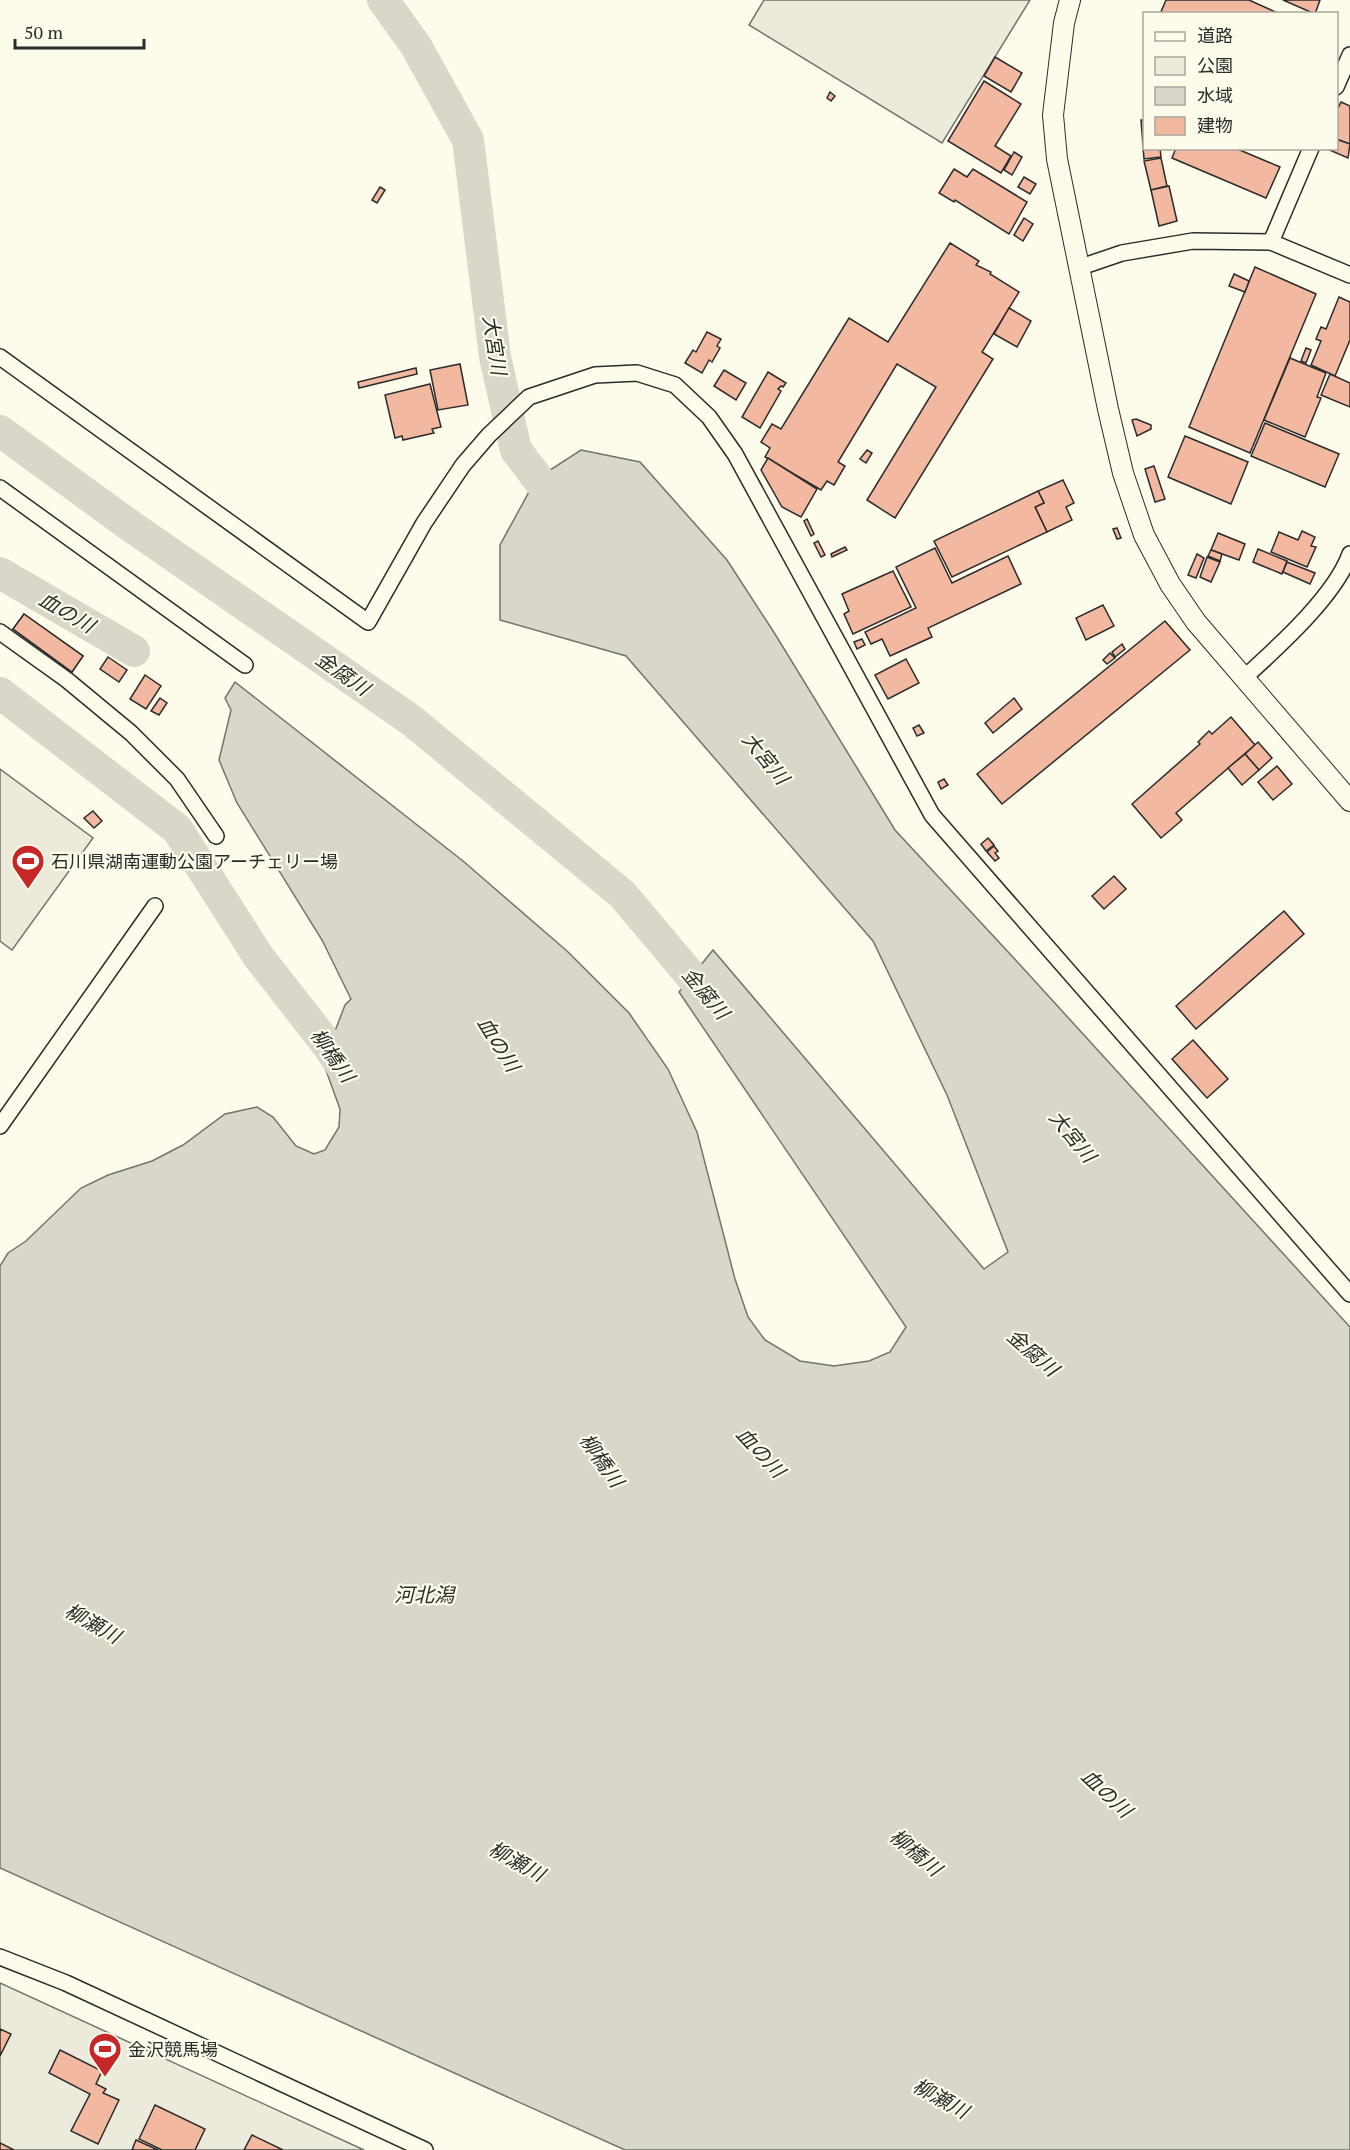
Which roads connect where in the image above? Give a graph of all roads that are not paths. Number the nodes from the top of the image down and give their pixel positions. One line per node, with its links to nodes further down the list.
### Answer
1 (1070, 0): 6 (street)
2 (1350, 55): 3 (street)
3 (1338, 82)
4 (1310, 150): 5 (street)
5 (1271, 242): 6 (street); 7 (street)
6 (1078, 268): 13 (street)
7 (1350, 275)
8 (0, 357): 18 (street)
9 (0, 488): 12 (street)
10 (1350, 554): 13 (street)
11 (0, 632): 15 (street)
12 (245, 665)
13 (1245, 677): 14 (street)
14 (1350, 801)
15 (216, 836)
16 (155, 906): 17 (street)
17 (0, 1126)
18 (1350, 1293)
19 (0, 1957): 20 (street)
20 (425, 2150)

